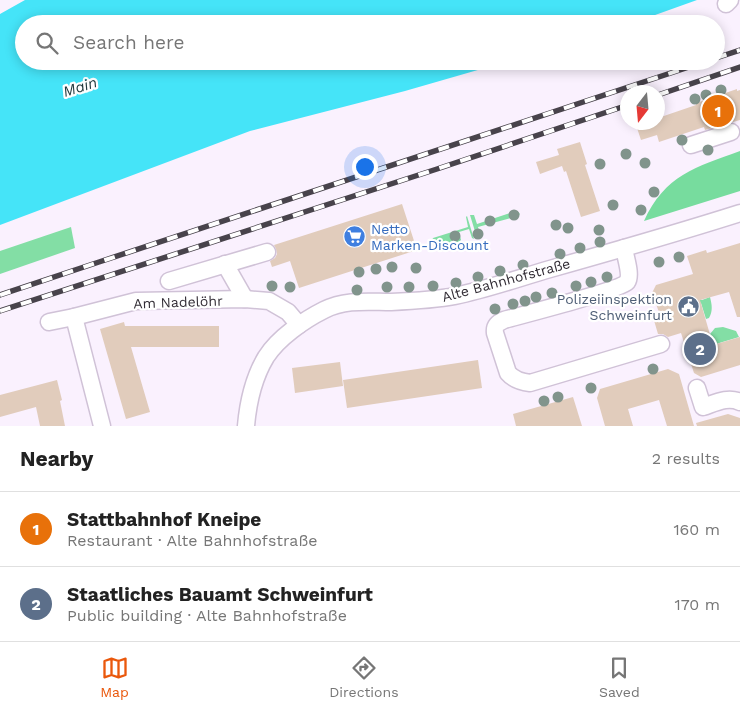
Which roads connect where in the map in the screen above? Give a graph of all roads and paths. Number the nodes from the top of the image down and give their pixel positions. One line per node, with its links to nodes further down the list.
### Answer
1 (731, 132): 2 (street)
2 (691, 145)
3 (740, 213): 4 (street, Alte Bahnhofstraße)
4 (624, 248): 11 (street, Alte Bahnhofstraße); 12 (street)
5 (267, 252): 6 (street)
6 (226, 264): 7 (street); 8 (street)
7 (169, 281)
8 (246, 300): 9 (street, Am Nadelöhr); 11 (street, Am Nadelöhr)
9 (74, 318): 10 (street, Am Nadelöhr); 15 (street)
10 (49, 322)
11 (299, 325): 16 (street, Alte Bahnhofstraße)
12 (661, 344)
13 (697, 388): 14 (street)
14 (740, 402)
15 (102, 426)
16 (246, 426)

